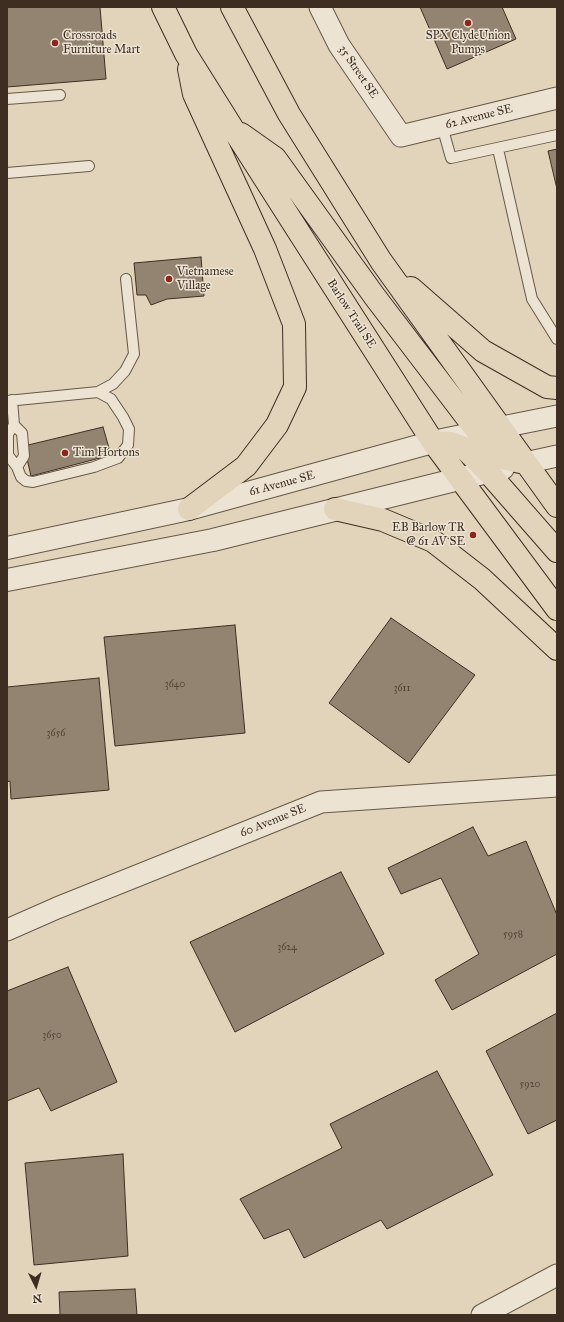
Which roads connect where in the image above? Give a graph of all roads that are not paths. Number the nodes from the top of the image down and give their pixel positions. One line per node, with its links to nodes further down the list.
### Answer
1 (163, 7): 4 (main road, Barlow Trail SE)
2 (232, 7): 15 (main road)
3 (320, 7): 11 (street, 35 Street SE)
4 (186, 54): 9 (main road, Barlow Trail SE); 32 (main road)
5 (60, 95): 7 (lane)
6 (557, 98): 8 (street, 62 Avenue SE)
7 (7, 99)
8 (442, 126): 11 (street, 62 Avenue SE); 12 (lane)
9 (232, 129): 24 (main road); 25 (main road, Barlow Trail SE)
10 (557, 135): 12 (lane)
11 (401, 136)
12 (498, 149): 17 (lane)
13 (89, 166): 14 (lane)
14 (7, 173)
15 (381, 262): 18 (main road); 23 (main road)
16 (126, 279): 19 (lane)
17 (557, 339)
18 (557, 388)
19 (98, 392): 20 (lane); 28 (lane)
20 (9, 400): 22 (lane)
21 (557, 416): 23 (street, 61 Avenue SE)
22 (14, 425): 28 (lane); 28 (lane)
23 (502, 427): 24 (street, 61 Avenue SE); 27 (main road)
24 (478, 433): 25 (street, 61 Avenue SE); 27 (main road)
25 (433, 442): 29 (main road); 30 (main road, Barlow Trail SE); 32 (street, 61 Avenue SE)
26 (557, 456): 27 (street)
27 (525, 463): 29 (street); 31 (main road)
28 (17, 467)
29 (487, 471): 30 (street); 35 (main road)
30 (460, 477): 33 (street); 37 (main road, Barlow Trail SE)
31 (557, 506)
32 (189, 509): 34 (street, 61 Avenue SE)
33 (335, 509): 36 (street); 38 (main road)
34 (7, 548)
35 (557, 551)
36 (7, 580)
37 (557, 609)
38 (557, 649)
39 (557, 786): 40 (street, 60 Avenue SE)
40 (7, 930)
41 (557, 1275): 42 (street)
42 (482, 1315)

